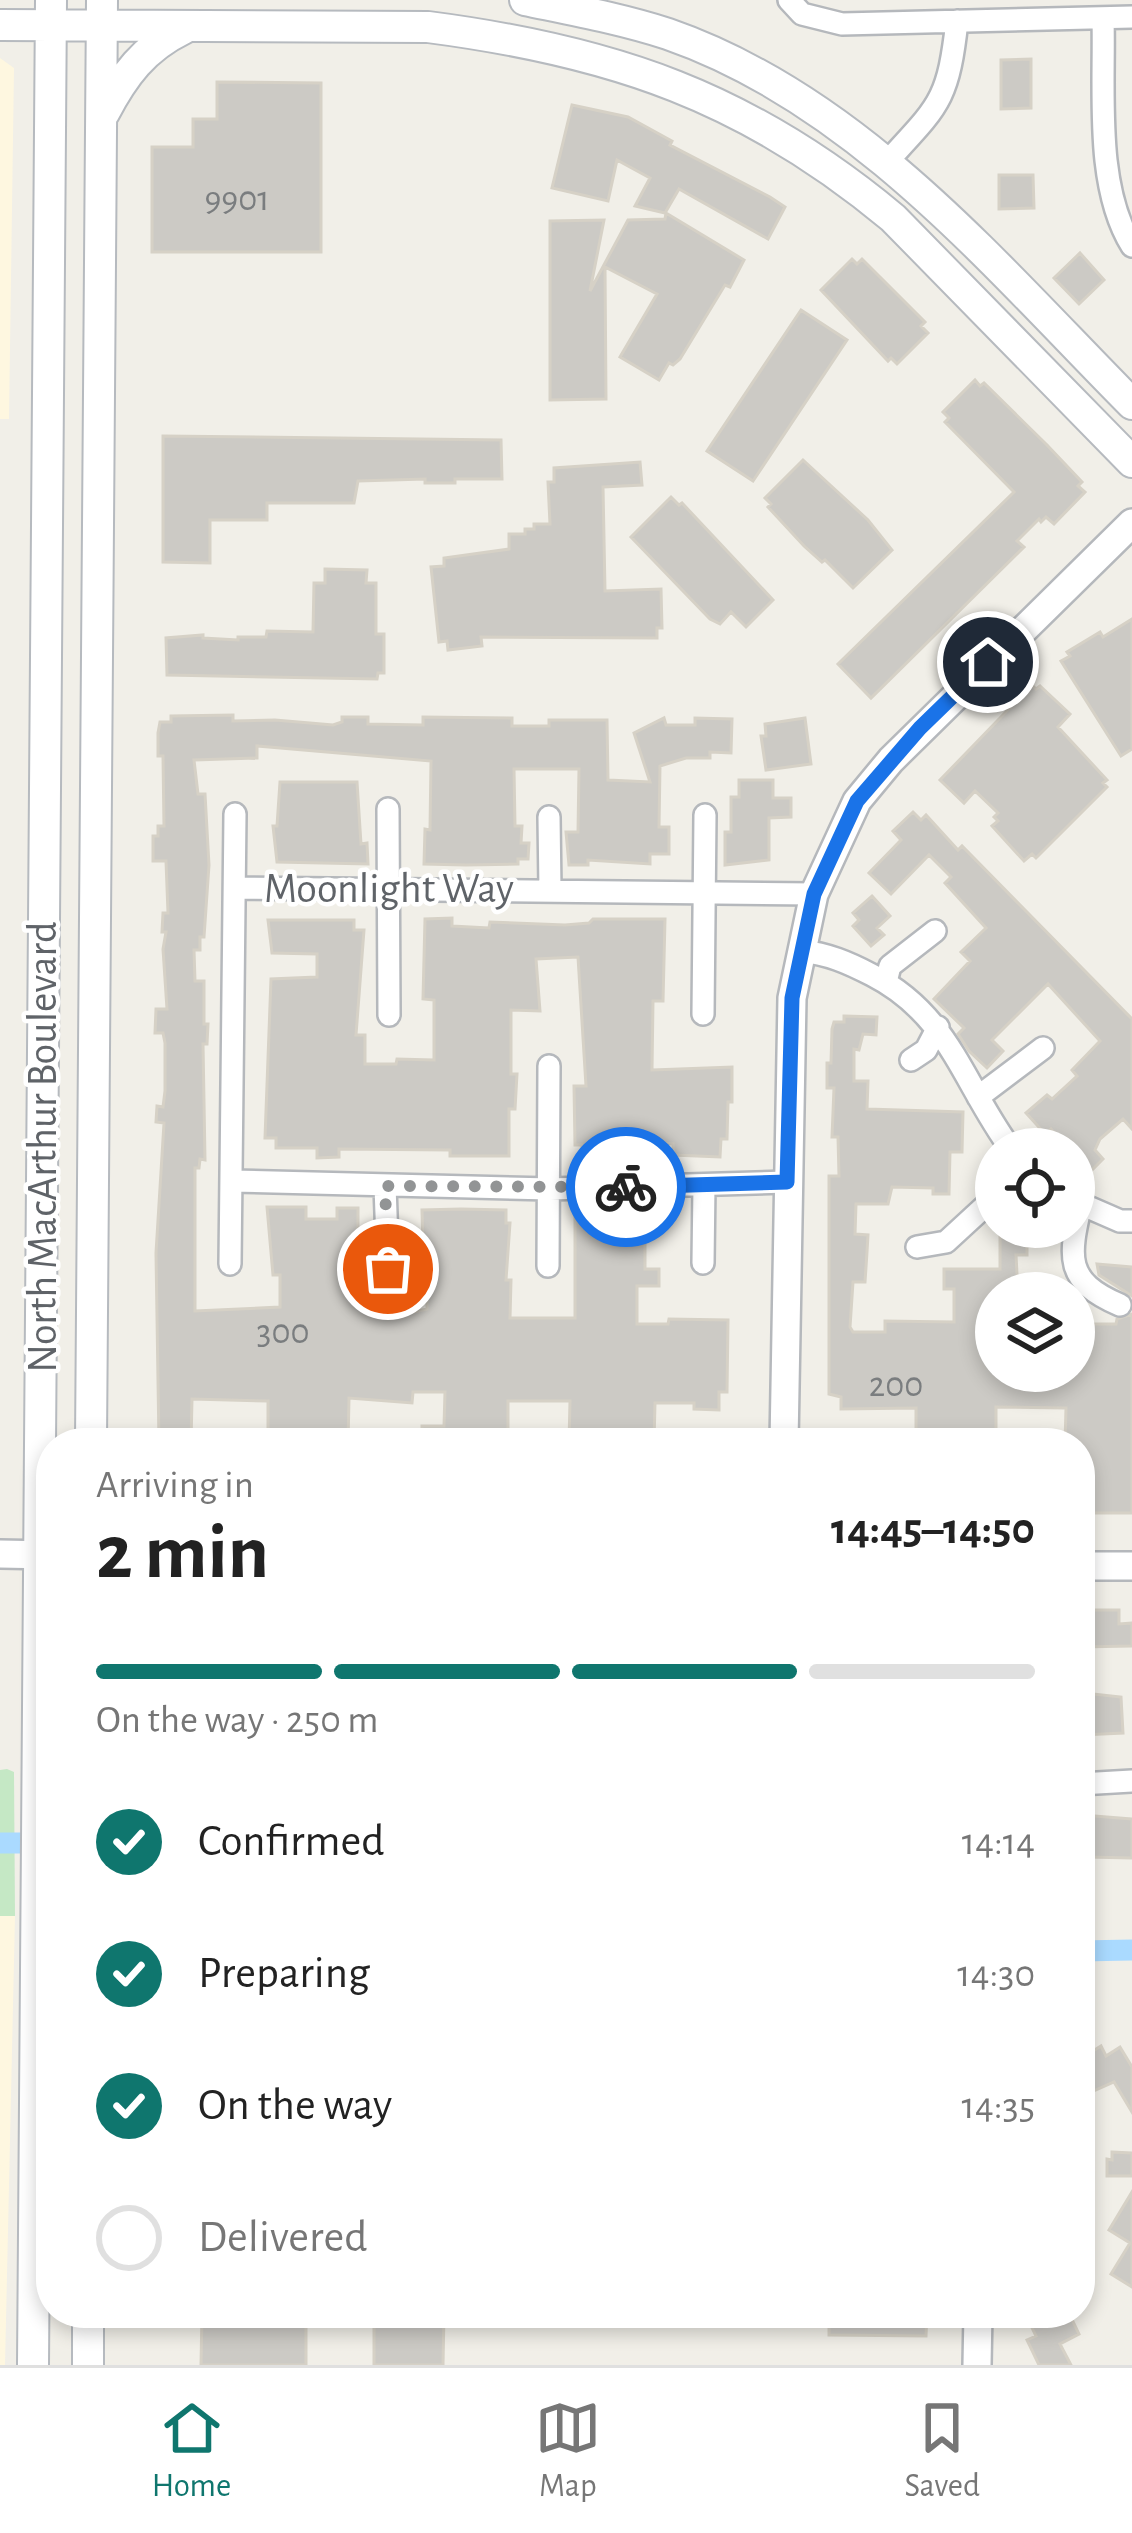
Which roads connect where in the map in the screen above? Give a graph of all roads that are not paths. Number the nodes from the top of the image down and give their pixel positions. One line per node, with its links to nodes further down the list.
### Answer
1 (476, 0): 12 (main road)
2 (525, 0): 14 (main road)
3 (795, 7): 9 (street)
4 (984, 10): 8 (street); 9 (street)
5 (51, 13): 6 (main road); 10 (main road); 55 (main road, North MacArthur Boulevard)
6 (102, 13): 11 (main road); 13 (main road, North MacArthur Boulevard)
7 (1132, 17): 8 (street)
8 (1103, 18): 16 (street)
9 (957, 21): 14 (street)
10 (0, 25)
11 (183, 28): 12 (main road); 13 (main road)
12 (471, 32): 15 (main road)
13 (102, 118): 56 (main road, North MacArthur Boulevard)
14 (886, 163): 15 (main road); 17 (main road)
15 (862, 191): 18 (main road)
16 (1132, 246)
17 (1132, 404)
18 (1132, 462)
19 (1132, 523): 28 (street)
20 (388, 809): 25 (street)
21 (235, 814): 24 (street)
22 (704, 815): 27 (street)
23 (549, 818): 26 (street)
24 (236, 888): 25 (street, Moonlight Way); 40 (street, Moonlight Way)
25 (390, 888): 26 (street, Moonlight Way); 33 (street)
26 (550, 890): 27 (street, Moonlight Way)
27 (703, 890): 28 (street, Moonlight Way); 32 (street)
28 (814, 894): 30 (street)
29 (935, 931): 31 (street)
30 (801, 951): 31 (street); 41 (street)
31 (886, 982): 34 (street)
32 (704, 1014)
33 (389, 1015)
34 (938, 1027): 36 (street); 38 (street)
35 (1043, 1048): 38 (street)
36 (911, 1060)
37 (549, 1066): 44 (street)
38 (978, 1097): 39 (street)
39 (998, 1128)
40 (232, 1181): 43 (street); 51 (street, Moonlight Way)
41 (787, 1182): 42 (street); 57 (street)
42 (704, 1185): 44 (street); 50 (street)
43 (385, 1186): 44 (street); 53 (street)
44 (550, 1189): 52 (street)
45 (1095, 1211): 47 (street)
46 (975, 1215): 48 (street)
47 (1132, 1221)
48 (917, 1247)
49 (1071, 1248): 54 (street)
50 (703, 1263)
51 (230, 1264)
52 (548, 1265)
53 (388, 1269)
54 (1120, 1305)
55 (45, 1428)
56 (91, 1428)
57 (784, 1428)
58 (0, 1554): 59 (street)
59 (36, 1555)
60 (1095, 1566): 61 (street)
61 (1132, 1566)
62 (1132, 1781): 63 (street)
63 (1095, 1783)
64 (36, 1836): 65 (main road, North MacArthur Boulevard)
65 (36, 1918)
66 (36, 2287): 69 (main road, North MacArthur Boulevard)
67 (88, 2328): 70 (main road)
68 (977, 2328): 71 (street)
69 (33, 2365)
70 (88, 2365)
71 (977, 2365)

